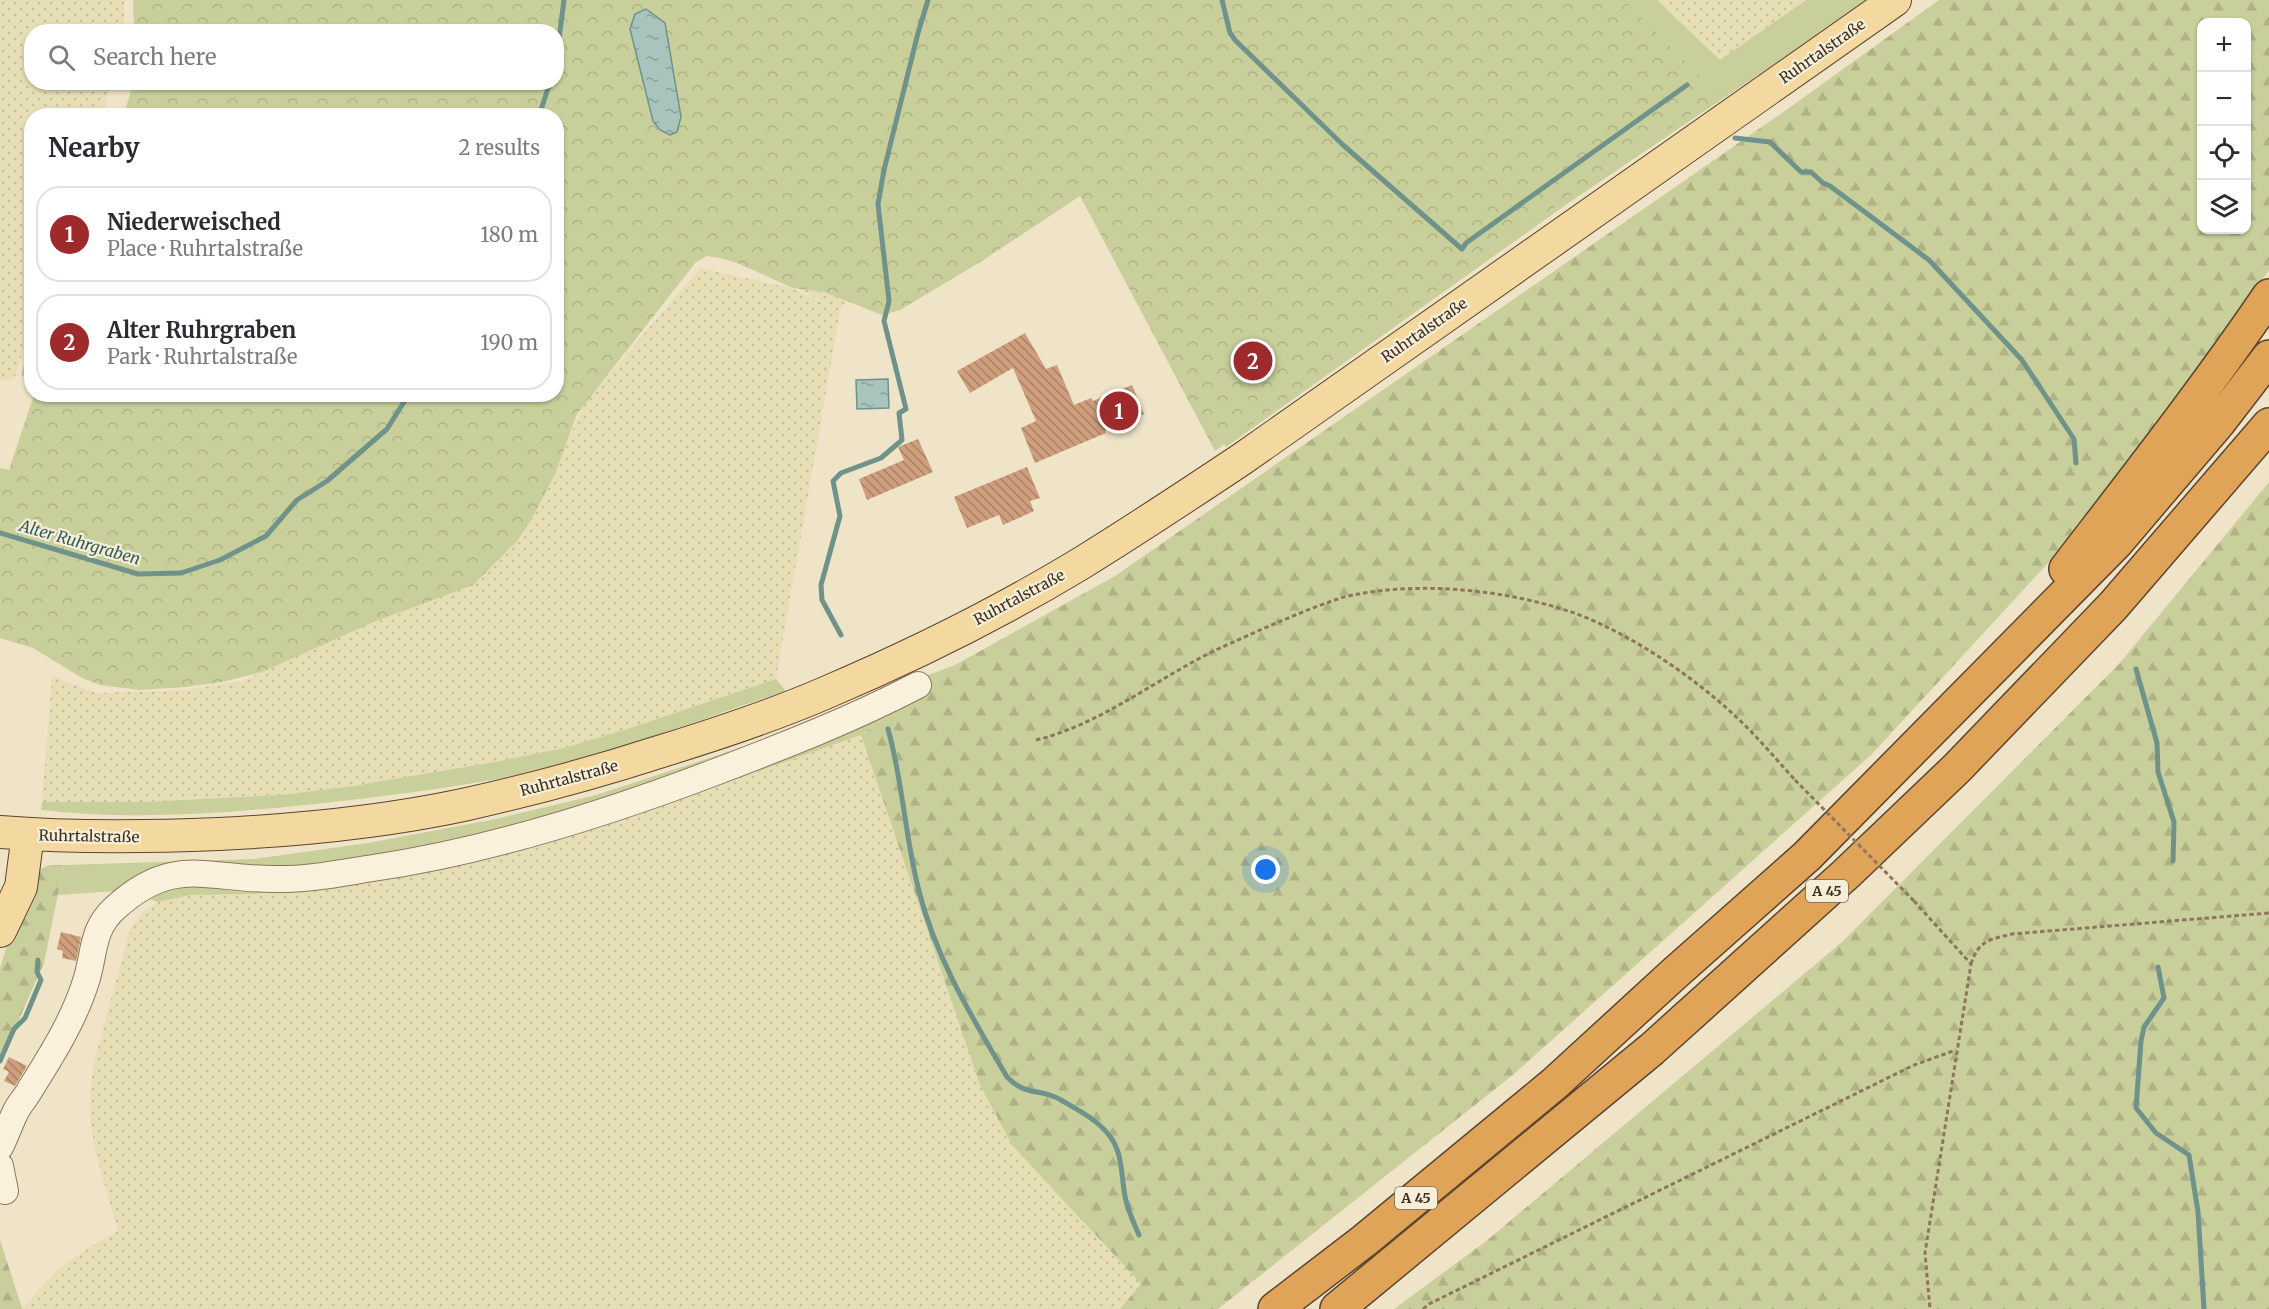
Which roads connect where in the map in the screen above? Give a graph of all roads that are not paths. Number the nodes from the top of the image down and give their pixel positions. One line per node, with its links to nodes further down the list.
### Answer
1 (1895, 0): 7 (main road, Ruhrtalstraße)
2 (2269, 296): 6 (highway)
3 (2269, 357): 6 (highway, A 45)
4 (2269, 425): 13 (highway, A 45)
5 (918, 685): 9 (lane)
6 (1976, 686): 12 (highway, A 45)
7 (14, 833): 8 (main road)
8 (0, 931)
9 (0, 1147)
10 (0, 1166): 11 (lane)
11 (5, 1191)
12 (1275, 1309)
13 (1337, 1309)

